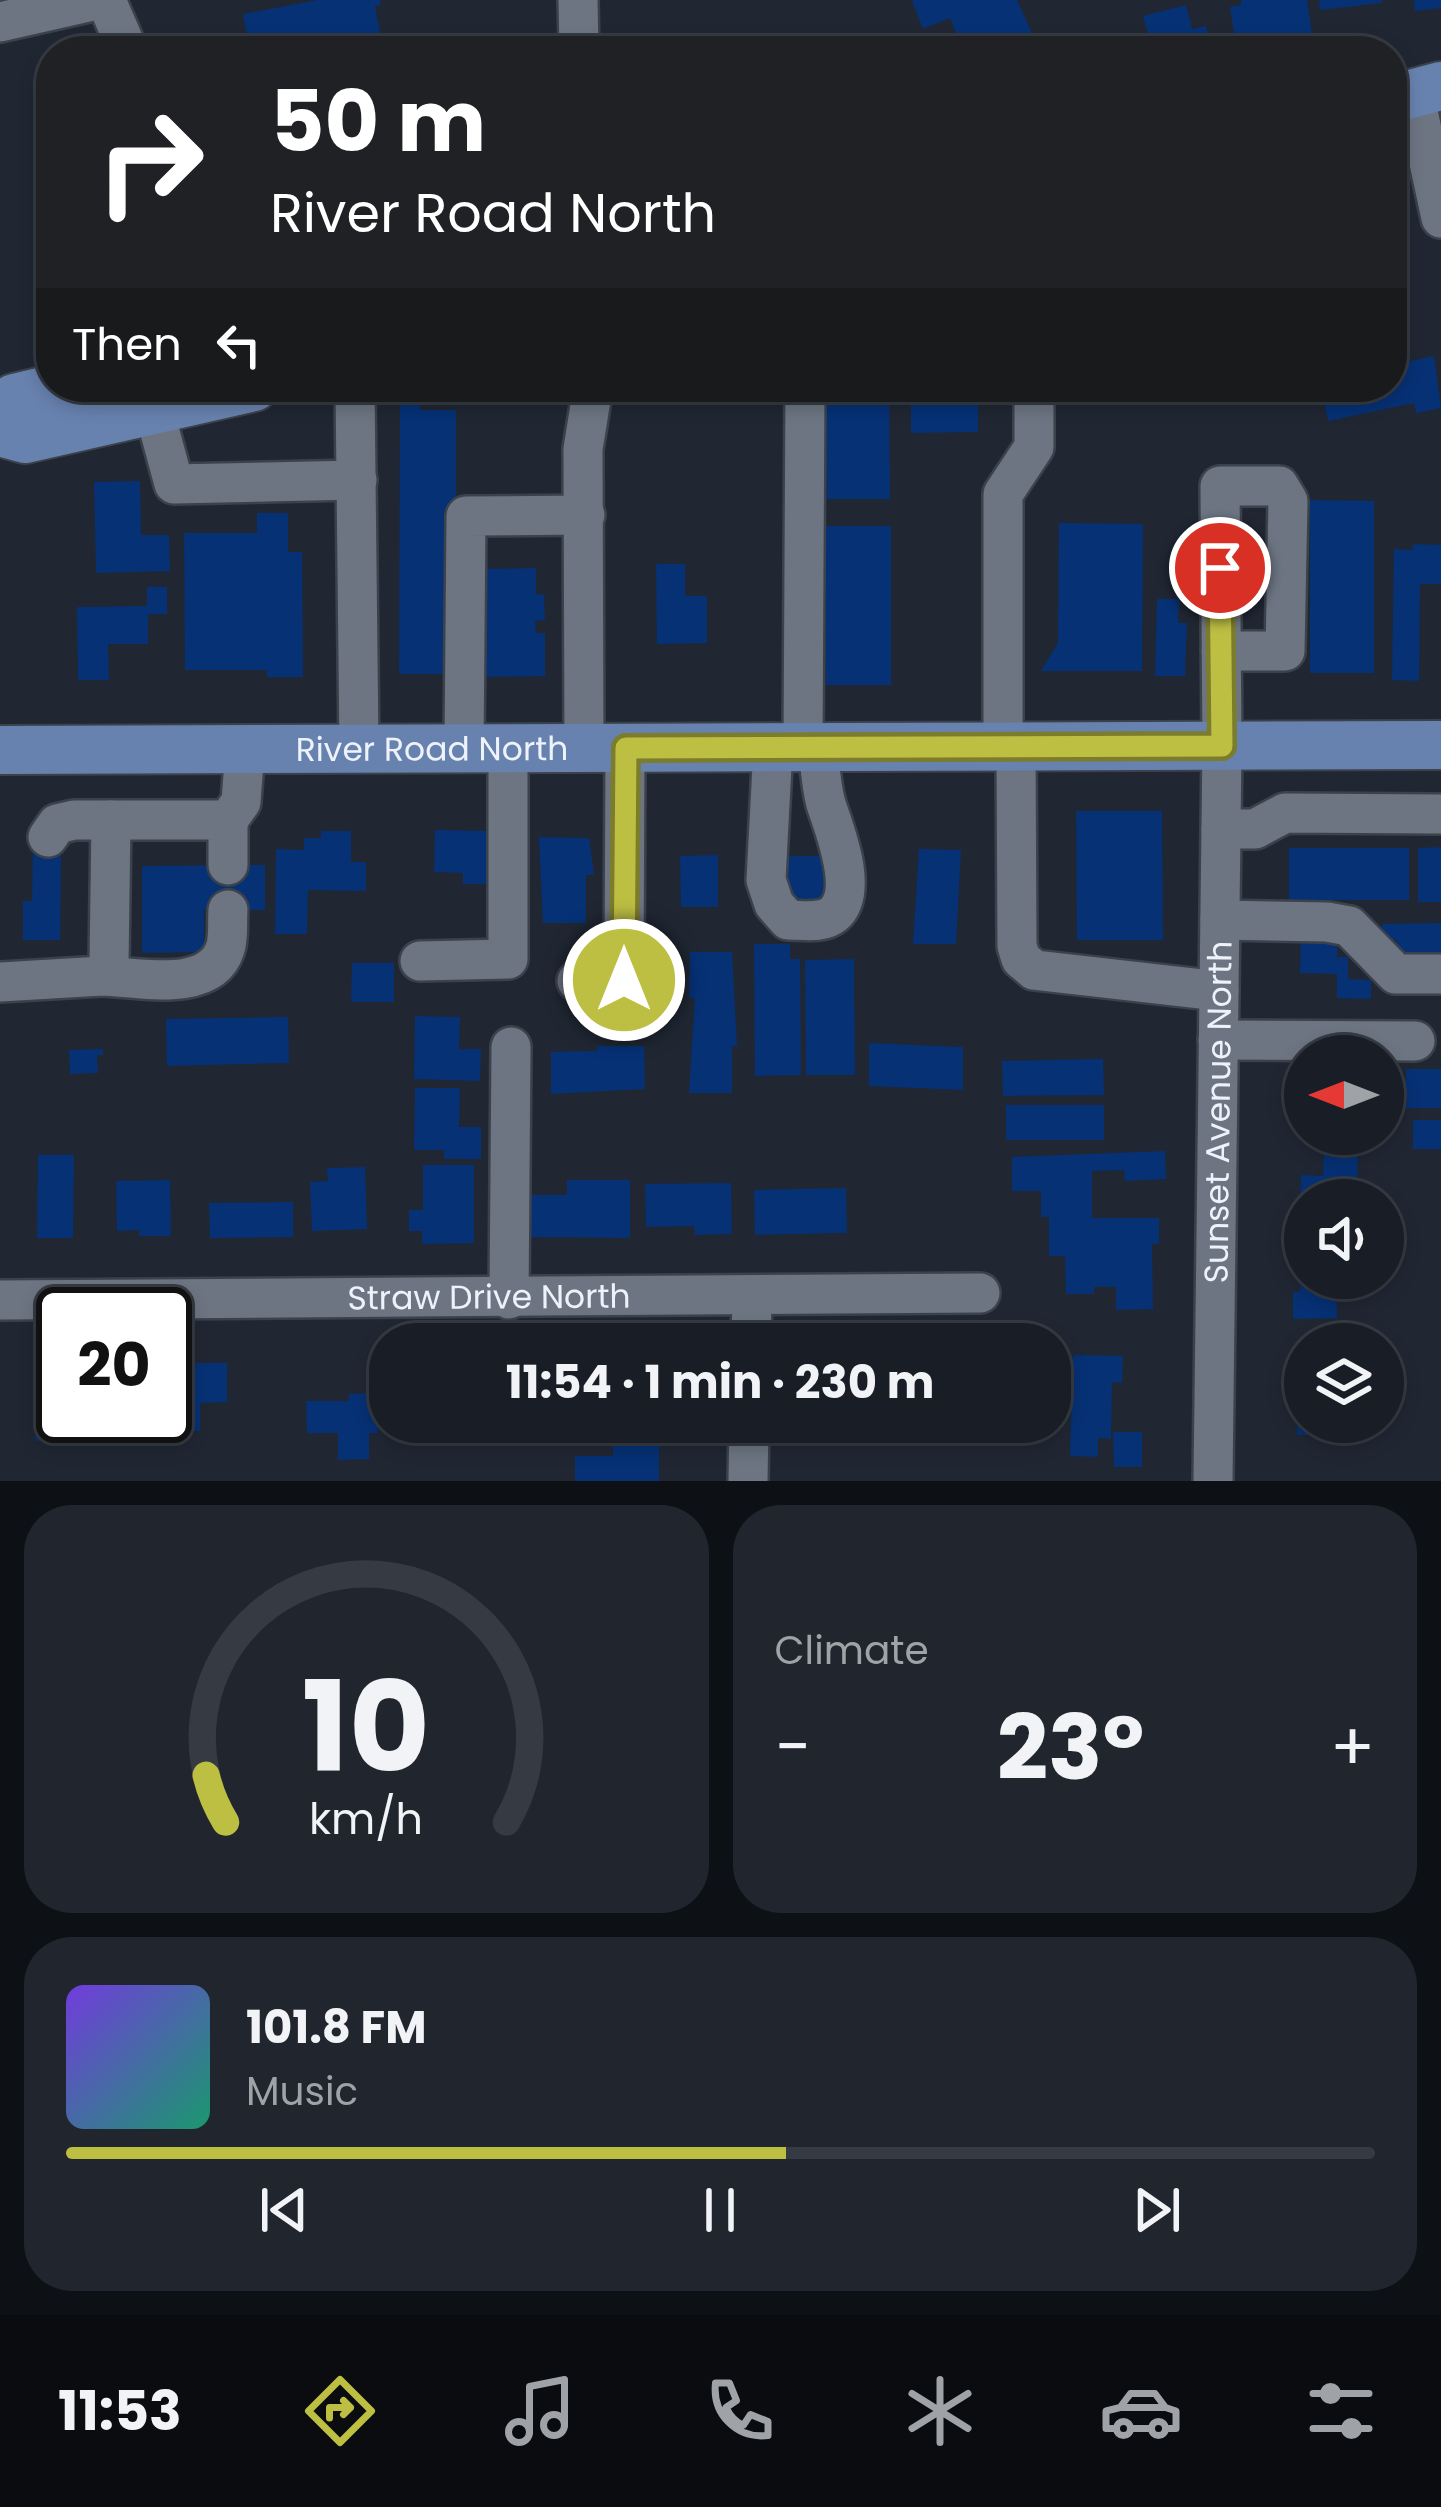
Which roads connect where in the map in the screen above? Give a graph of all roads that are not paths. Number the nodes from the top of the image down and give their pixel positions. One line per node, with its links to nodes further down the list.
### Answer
1 (102, 0): 3 (street); 5 (street)
2 (578, 0): 6 (street)
3 (55, 5): 4 (street)
4 (0, 22)
5 (120, 36)
6 (579, 36)
7 (1416, 93): 8 (street)
8 (1441, 218)
9 (36, 393): 15 (main road)
10 (189, 402): 16 (main road)
11 (355, 402): 18 (street)
12 (591, 402): 19 (street)
13 (805, 402): 24 (street)
14 (1034, 402): 22 (street)
15 (0, 409)
16 (154, 410): 17 (main road); 18 (street)
17 (0, 432)
18 (357, 480): 26 (street)
19 (585, 515): 27 (street); 28 (street)
20 (1221, 651): 20 (street, Sunset Avenue North); 23 (street, Sunset Avenue North)
21 (1441, 745): 23 (main road, River Road North)
22 (1010, 746): 23 (main road, River Road North); 24 (main road, River Road North); 43 (street)
23 (1222, 746): 33 (street, Sunset Avenue North)
24 (798, 747): 28 (main road, River Road North)
25 (245, 748): 26 (main road, River Road North); 29 (main road, River Road North); 32 (street)
26 (359, 748): 27 (main road, River Road North)
27 (486, 748): 28 (main road, River Road North); 38 (street)
28 (605, 748): 41 (street)
29 (0, 750)
30 (1441, 814): 33 (street)
31 (111, 820): 32 (street); 34 (street); 40 (street)
32 (228, 820): 35 (street)
33 (1221, 829): 37 (street, Sunset Avenue North)
34 (48, 837)
35 (228, 866)
36 (228, 910): 40 (street)
37 (1220, 920): 39 (street); 43 (street, Sunset Avenue North)
38 (421, 961)
39 (1441, 974)
40 (102, 976): 42 (street)
41 (577, 981)
42 (0, 982)
43 (1219, 991): 44 (street, Sunset Avenue North)
44 (1218, 1040): 45 (street); 54 (street, Sunset Avenue North)
45 (1415, 1041)
46 (511, 1047): 49 (street)
47 (980, 1292): 48 (street, Straw Drive North)
48 (752, 1296): 49 (street, Straw Drive North); 51 (street)
49 (509, 1299): 50 (street, Straw Drive North)
50 (0, 1300)
51 (751, 1323)
52 (749, 1443): 53 (street)
53 (748, 1481)
54 (1214, 1481)

